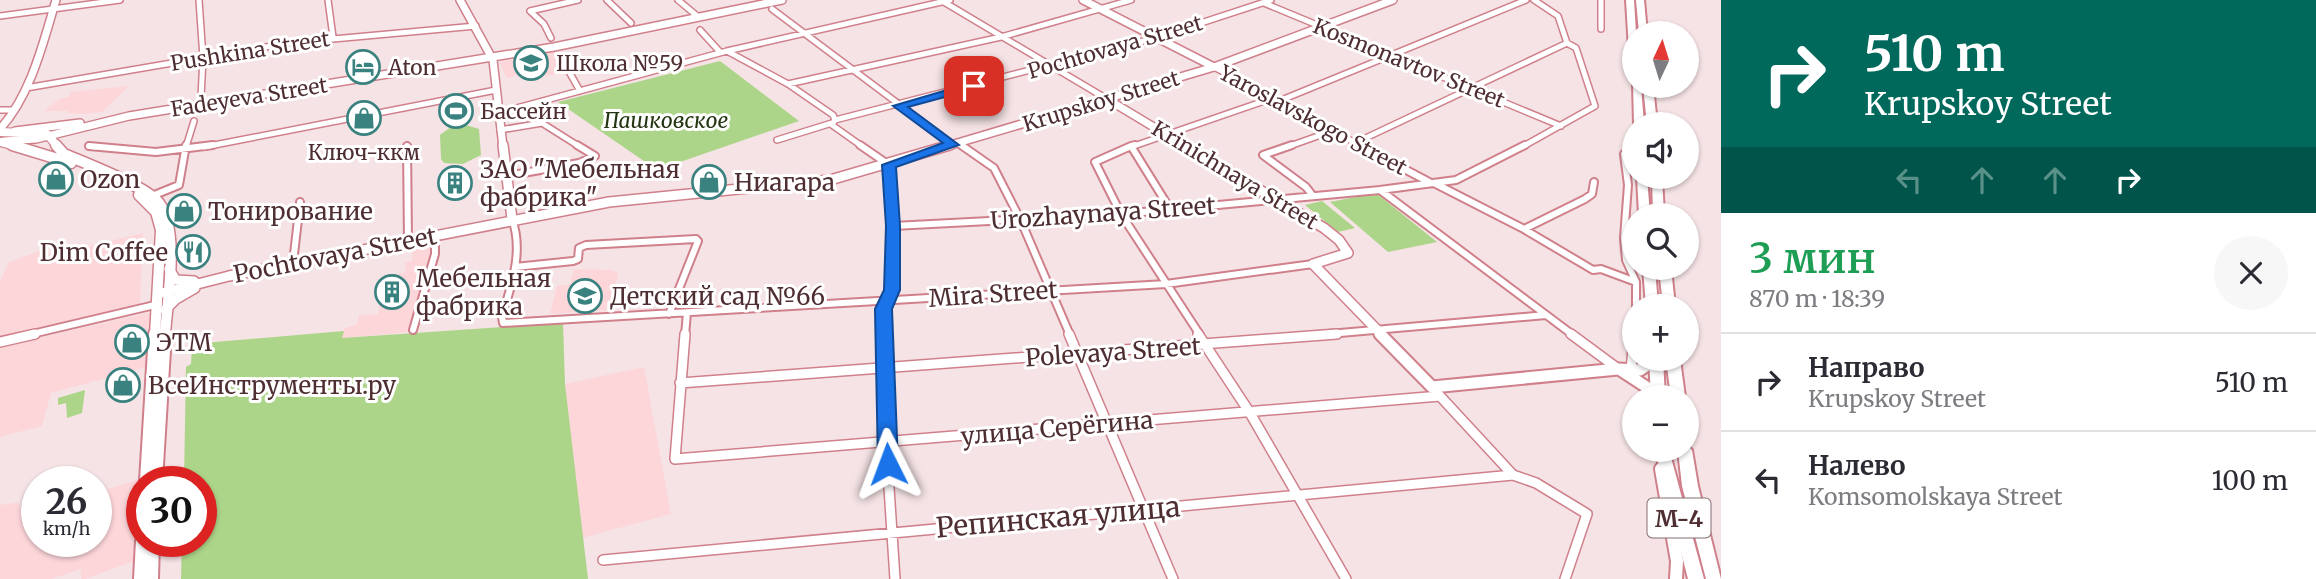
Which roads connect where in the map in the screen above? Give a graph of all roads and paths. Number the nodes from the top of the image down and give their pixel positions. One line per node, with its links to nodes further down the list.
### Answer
1 (56, 0): 22 (street)
2 (120, 0): 22 (street)
3 (199, 0): 43 (street)
4 (328, 0): 35 (street)
5 (460, 0): 30 (street)
6 (578, 0): 37 (street)
7 (607, 0): 29 (street)
8 (678, 0): 25 (street)
9 (782, 0): 42 (street, Fadeyeva Street)
10 (1083, 0): 24 (street, Yaroslavskogo Street)
11 (1131, 0): 24 (street)
12 (1256, 0): 21 (street, Kosmonavtov Street)
13 (1271, 0): 21 (street, Pochtovaya Street)
14 (1393, 0): 31 (street, Krupskoy Street)
15 (1526, 0): 41 (street)
16 (1534, 0): 39 (street)
17 (1601, 0): 32 (street)
18 (1630, 0): 27 (highway)
19 (1640, 0): 28 (highway)
20 (944, 1): 34 (street); 36 (street, Krinichnaya Street)
21 (1263, 3): 31 (street, Kosmonavtov Street); 38 (street, Pochtovaya Street)
22 (54, 9): 26 (street); 49 (street)
23 (772, 9): 34 (street)
24 (1101, 9): 36 (street); 38 (street, Yaroslavskogo Street)
25 (696, 15)
26 (0, 16)
27 (1631, 21)
28 (1642, 21)
29 (632, 23)
30 (476, 26): 35 (street, Pushkina Street); 42 (street)
31 (1323, 27): 41 (street, Kosmonavtov Street); 46 (street, Krupskoy Street)
32 (1601, 29)
33 (700, 30): 40 (street)
34 (802, 33): 40 (street); 47 (street)
35 (334, 37): 43 (street, Pushkina Street)
36 (1001, 37): 45 (street, Krinichnaya Street); 47 (street)
37 (551, 38)
38 (1155, 38): 45 (street, Pochtovaya Street); 46 (street, Yaroslavskogo Street)
39 (1567, 43): 50 (street); 64 (street, Urozhaynaya Street)
40 (724, 51): 48 (street); 52 (street)
41 (1392, 55): 50 (street, Kosmonavtov Street); 55 (street)
42 (491, 57): 51 (street); 60 (street, Fadeyeva Street)
43 (203, 58): 49 (street, Pushkina Street); 53 (street)
44 (563, 61): 52 (street)
45 (1050, 66): 54 (street, Krinichnaya Street); 56 (street, Pochtovaya Street)
46 (1213, 67): 54 (street, Krupskoy Street); 55 (street, Yaroslavskogo Street)
47 (854, 70): 48 (street); 56 (street)
48 (788, 84): 62 (street)
49 (26, 88): 58 (street)
50 (1471, 88): 64 (street, Kosmonavtov Street); 73 (street)
51 (496, 90): 59 (street); 78 (street)
52 (580, 91): 59 (street)
53 (201, 97)
54 (1107, 99): 69 (street, Krinichnaya Street); 74 (street, Krupskoy Street)
55 (1276, 99): 68 (street, Yaroslavskogo Street); 69 (street)
56 (899, 106): 62 (street, Pochtovaya Street); 74 (street)
57 (0, 110): 58 (street)
58 (13, 110): 66 (street)
59 (498, 113): 65 (street)
60 (129, 116): 63 (street); 67 (street)
61 (194, 121): 78 (street)
62 (834, 122): 71 (street, Pochtovaya Street); 80 (street)
63 (94, 123): 70 (street); 79 (street)
64 (1561, 126): 82 (street, Urozhaynaya Street)
65 (499, 130): 81 (street); 81 (street)
66 (0, 131): 67 (main road)
67 (15, 131): 70 (main road)
68 (1332, 131): 73 (street, Yaroslavskogo Street); 87 (street)
69 (1165, 134): 77 (street); 88 (street, Krinichnaya Street)
70 (51, 136): 72 (street); 79 (main road)
71 (777, 140)
72 (0, 142): 109 (main road)
73 (1355, 143): 82 (street, Yaroslavskogo Street)
74 (956, 144): 80 (street, Krupskoy Street); 93 (street)
75 (89, 146): 78 (street)
76 (407, 146): 97 (street)
77 (1131, 146): 90 (street); 91 (street)
78 (186, 150): 86 (street)
79 (64, 154): 86 (main road)
80 (889, 165): 92 (street, Krupskoy Street); 94 (street)
81 (507, 176): 92 (street)
82 (1434, 182): 85 (street, Urozhaynaya Street); 95 (street, Yaroslavskogo Street)
83 (1594, 183): 95 (street)
84 (1626, 189): 105 (street)
85 (1380, 190): 87 (street, Urozhaynaya Street); 113 (street)
86 (152, 196): 102 (main road)
87 (1313, 196): 88 (street, Urozhaynaya Street)
88 (1275, 198): 90 (street, Urozhaynaya Street); 98 (street, Krinichnaya Street)
89 (300, 202): 99 (street)
90 (1170, 209): 91 (street, Urozhaynaya Street)
91 (1121, 214): 93 (street, Urozhaynaya Street); 106 (street)
92 (512, 219): 96 (street, Pochtovaya Street); 101 (street)
93 (1021, 220): 94 (street, Urozhaynaya Street); 107 (street)
94 (893, 226): 110 (street)
95 (1524, 229): 105 (street, Yaroslavskogo Street)
96 (435, 235): 97 (street, Pochtovaya Street); 114 (street)
97 (408, 240): 99 (street, Pochtovaya Street)
98 (1347, 248): 100 (street, Mira Street)
99 (293, 263): 103 (street, Pochtovaya Street)
100 (1314, 264): 106 (street, Mira Street); 115 (street)
101 (515, 267): 112 (street, Mira Street); 112 (street)
102 (169, 269): 103 (street); 109 (main road)
103 (229, 276): 104 (street, Pochtovaya Street)
104 (210, 281): 109 (street, Pochtovaya Street); 109 (street)
105 (1636, 282): 108 (street)
106 (1166, 284): 107 (street, Mira Street); 117 (street)
107 (1049, 290): 110 (street, Mira Street); 118 (street)
108 (1636, 294)
109 (163, 300): 116 (street); 133 (main road); 134 (main road)
110 (888, 300): 111 (street, Mira Street); 119 (street)
111 (687, 313): 112 (street, Mira Street); 122 (street)
112 (669, 314)
113 (1546, 314): 115 (street, Polevaya Street); 120 (street)
114 (413, 330)
115 (1376, 330): 117 (street, Polevaya Street); 124 (street)
116 (0, 342)
117 (1207, 345): 118 (street, Polevaya Street); 126 (street)
118 (1077, 355): 119 (street, Polevaya Street); 127 (street)
119 (885, 368): 122 (street, Polevaya Street); 128 (street)
120 (1618, 369): 121 (street); 123 (street); 124 (street)
121 (1622, 369)
122 (680, 383): 128 (street, улица Серёгина)
123 (1643, 385)
124 (1432, 387): 125 (street)
125 (1440, 396): 126 (street, улица Серёгина); 135 (street)
126 (1250, 412): 127 (street, улица Серёгина); 136 (street)
127 (1106, 424): 128 (street, улица Серёгина); 137 (street)
128 (886, 442): 138 (street)
129 (1660, 462): 148 (main road)
130 (1664, 462): 149 (highway, М-4)
131 (1687, 462): 150 (highway, М-4)
132 (1688, 462): 151 (main road)
133 (147, 466)
134 (157, 466)
135 (1513, 475): 136 (street, Репинская улица); 147 (street)
136 (1296, 495): 137 (street, Репинская улица); 146 (street)
137 (1143, 509): 138 (street, Репинская улица); 145 (street)
138 (892, 532): 141 (street, Репинская улица); 144 (street)
139 (141, 557): 142 (main road)
140 (153, 557): 143 (main road)
141 (603, 560)
142 (140, 579)
143 (152, 579)
144 (895, 579)
145 (1172, 579)
146 (1346, 579)
147 (1565, 579)
148 (1676, 579)
149 (1696, 579)
150 (1714, 579)
151 (1721, 579)

